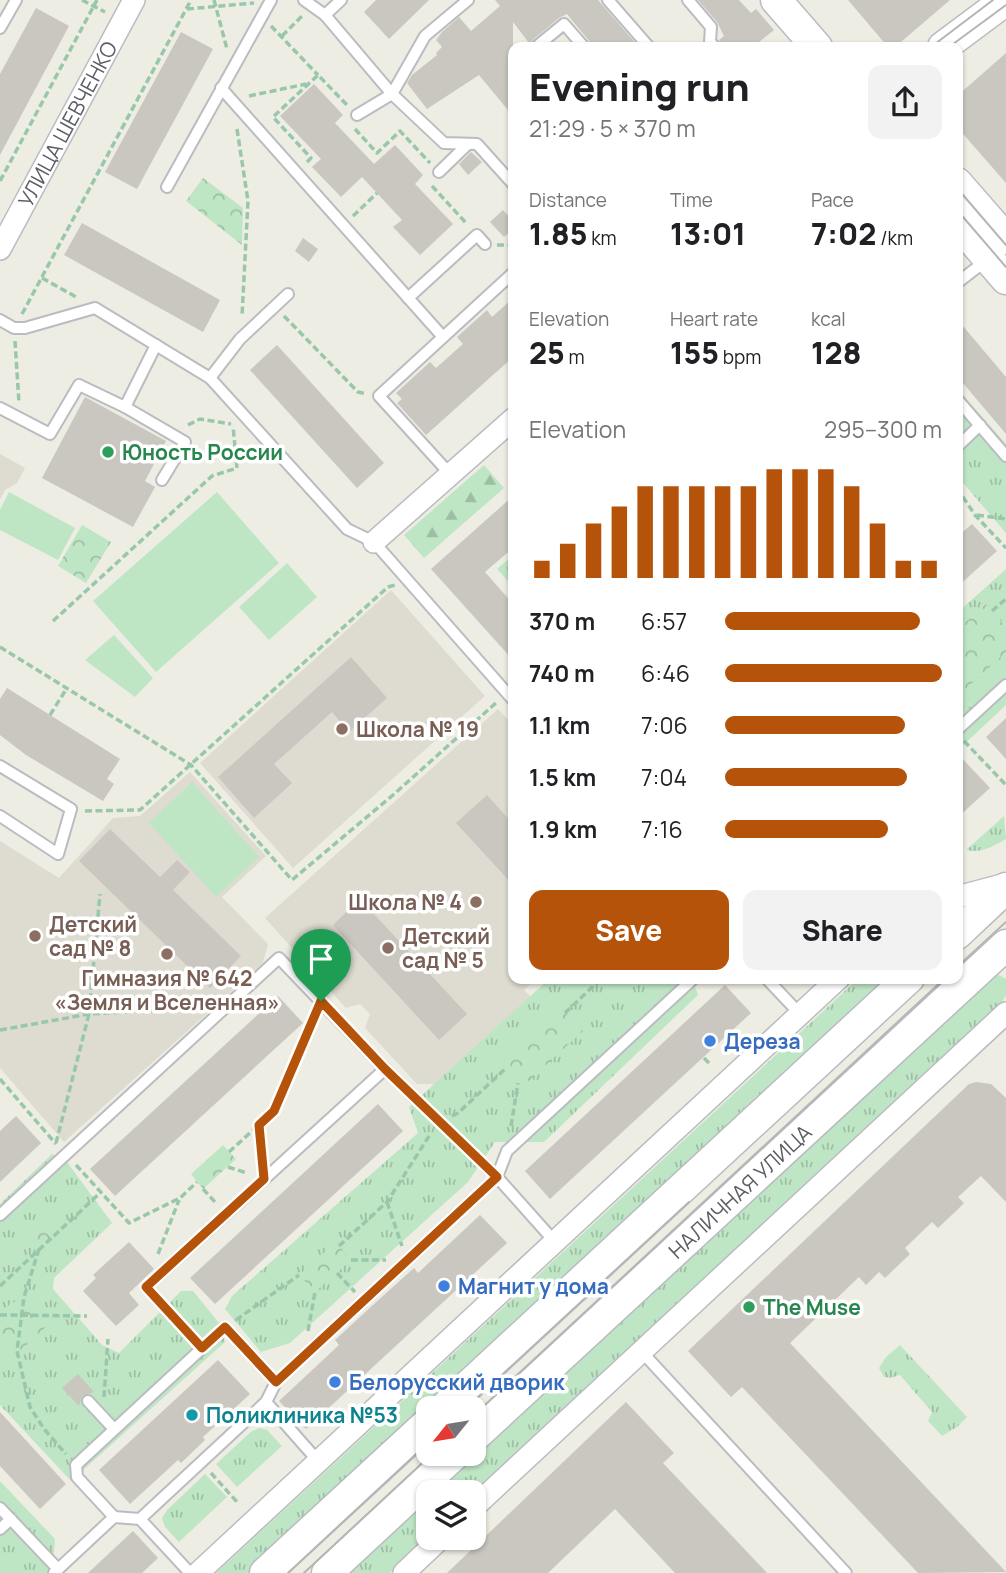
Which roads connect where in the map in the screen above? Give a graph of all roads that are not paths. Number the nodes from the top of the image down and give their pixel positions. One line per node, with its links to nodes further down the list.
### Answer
1 (16, 0): 13 (lane)
2 (134, 0): 31 (street, УЛИЦА ШЕВЧЕНКО)
3 (341, 0): 12 (lane)
4 (468, 0): 22 (lane)
5 (608, 0): 16 (lane)
6 (688, 0): 17 (lane)
7 (776, 0): 18 (main road)
8 (801, 0): 19 (main road)
9 (1006, 0): 20 (main road)
10 (270, 1): 21 (lane)
11 (308, 3): 12 (lane)
12 (325, 16): 22 (lane)
13 (0, 29)
14 (542, 42): 15 (lane)
15 (580, 42)
16 (645, 42)
17 (710, 42)
18 (813, 42)
19 (836, 42)
20 (950, 42)
21 (222, 88): 27 (lane); 36 (lane)
22 (392, 94): 23 (lane); 24 (lane)
23 (357, 115)
24 (468, 144): 25 (lane); 26 (lane)
25 (439, 173)
26 (508, 178)
27 (167, 187)
28 (963, 193): 32 (main road)
29 (963, 226): 32 (main road)
30 (485, 244): 36 (lane)
31 (0, 249)
32 (1002, 255): 34 (lane)
33 (508, 278): 38 (lane)
34 (963, 279)
35 (288, 294): 40 (lane)
36 (408, 298): 38 (lane)
37 (0, 320): 39 (lane)
38 (443, 337): 48 (lane)
39 (156, 345): 40 (lane); 42 (lane)
40 (210, 378): 50 (lane)
41 (963, 406): 45 (lane)
42 (125, 407): 43 (lane); 49 (lane)
43 (0, 408)
44 (508, 423): 48 (street)
45 (979, 425): 46 (lane); 47 (lane)
46 (963, 441)
47 (1006, 456)
48 (450, 474): 50 (street)
49 (162, 480)
50 (374, 542): 52 (lane)
51 (1006, 685): 53 (lane)
52 (508, 690)
53 (963, 726)
54 (0, 766): 55 (lane)
55 (0, 816)
56 (1006, 886): 57 (street); 58 (main road)
57 (963, 896)
58 (963, 928)
59 (1006, 945): 76 (main road, НАЛИЧНАЯ УЛИЦА)
60 (688, 984): 67 (lane)
61 (772, 984): 65 (lane)
62 (832, 984): 65 (street)
63 (903, 984): 73 (main road, НАЛИЧНАЯ УЛИЦА)
64 (1006, 1013): 71 (street)
65 (800, 1014): 69 (street)
66 (385, 1069): 67 (lane); 68 (lane); 70 (lane)
67 (497, 1177): 69 (lane); 72 (lane)
68 (0, 1215)
69 (555, 1242): 79 (street)
70 (202, 1348): 72 (lane); 77 (lane)
71 (642, 1352): 81 (street); 94 (lane)
72 (276, 1382): 75 (lane)
73 (457, 1396)
74 (88, 1401): 77 (lane)
75 (266, 1402): 79 (lane); 85 (lane)
76 (486, 1426)
77 (114, 1429): 83 (lane)
78 (416, 1434): 91 (main road)
79 (318, 1461): 90 (street)
80 (442, 1466): 92 (main road)
81 (486, 1496)
82 (0, 1508): 84 (lane)
83 (114, 1517): 85 (lane); 88 (lane)
84 (10, 1519): 86 (lane); 88 (lane)
85 (140, 1519): 89 (lane)
86 (0, 1529)
87 (428, 1550): 93 (street)
88 (56, 1571)
89 (190, 1573)
90 (198, 1573)
91 (265, 1573)
92 (327, 1573)
93 (404, 1573)
94 (846, 1573)

